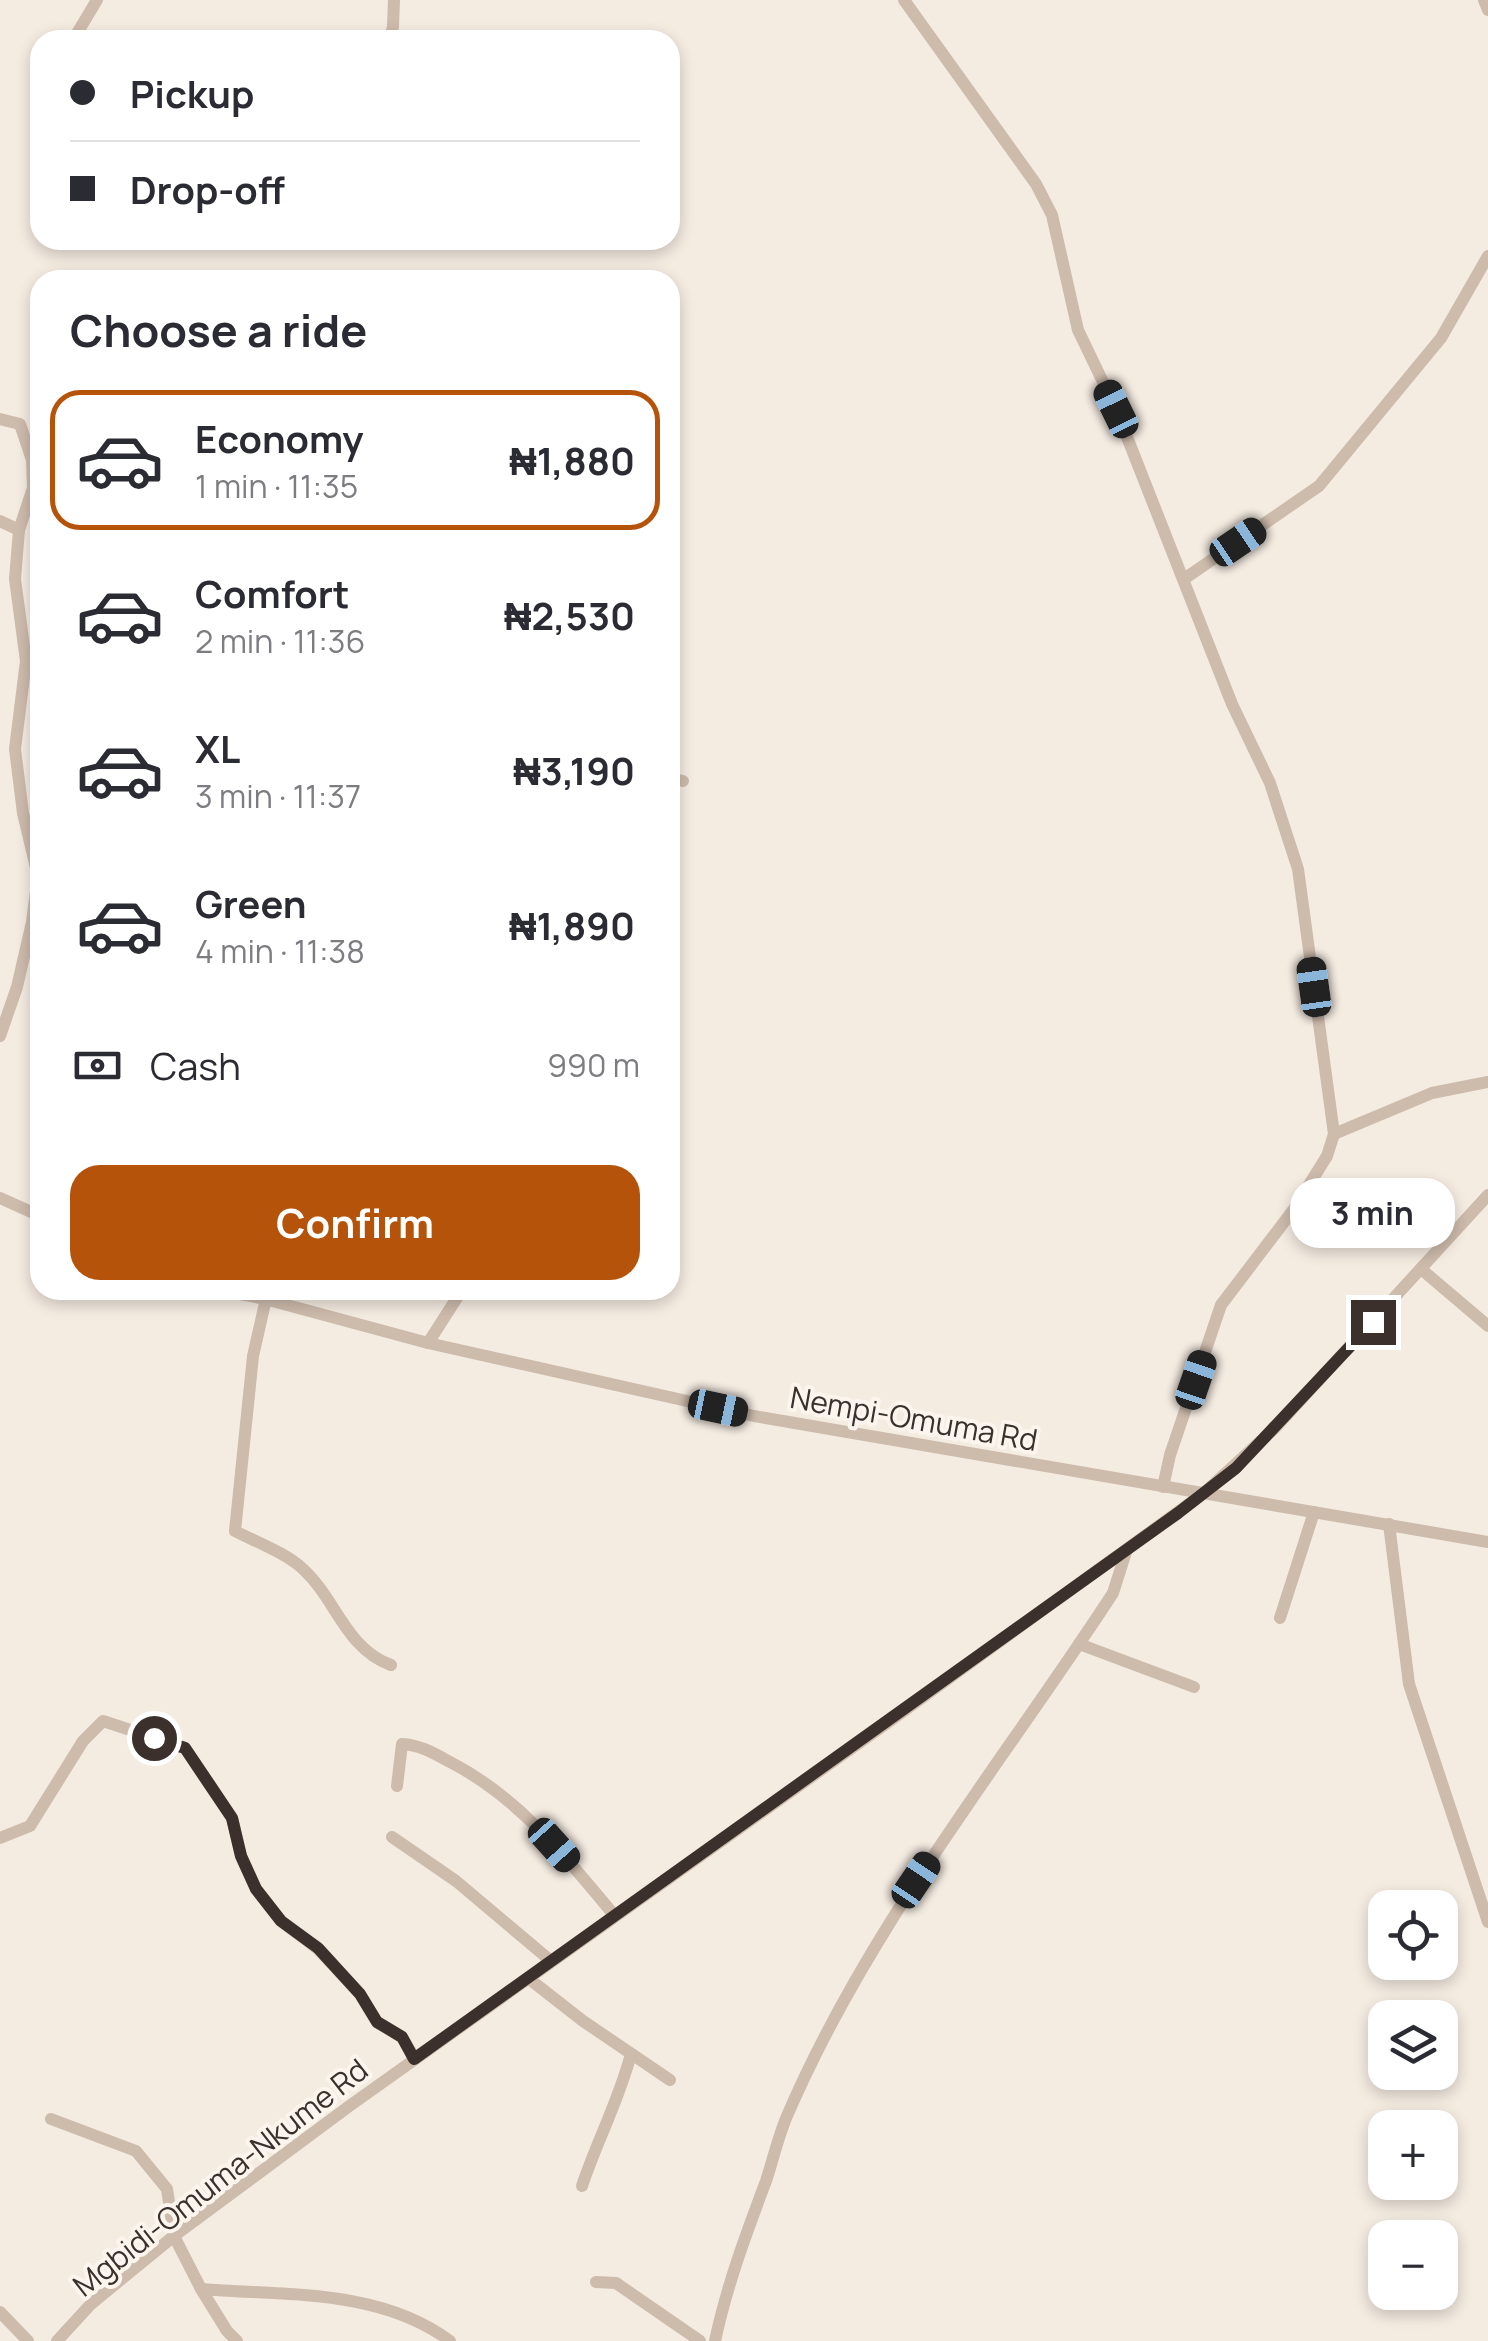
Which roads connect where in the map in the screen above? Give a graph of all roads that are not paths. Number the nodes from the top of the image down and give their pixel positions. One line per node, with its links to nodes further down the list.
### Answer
1 (97, 0): 6 (street)
2 (394, 0): 7 (street)
3 (904, 0): 14 (street)
4 (1484, 0): 5 (street)
5 (1488, 10)
6 (79, 30)
7 (392, 30)
8 (1488, 256): 14 (street)
9 (0, 419): 10 (street)
10 (30, 454)
11 (30, 500): 13 (street)
12 (0, 521): 13 (street)
13 (20, 530): 15 (street)
14 (1184, 578): 19 (street)
15 (30, 835)
16 (30, 931): 17 (street)
17 (0, 1036)
18 (1488, 1082): 19 (street)
19 (1334, 1134): 29 (street)
20 (1488, 1194): 23 (street, Mgbidi-Omuma-Nkume Rd)
21 (0, 1198): 22 (street)
22 (30, 1212)
23 (1421, 1269): 27 (street); 30 (street, Mgbidi-Omuma-Nkume Rd)
24 (265, 1300): 37 (street)
25 (286, 1300): 28 (street, Nempi-Omuma Rd)
26 (455, 1300): 28 (street)
27 (1488, 1326)
28 (428, 1342): 29 (street, Nempi-Omuma Rd)
29 (1163, 1487): 30 (street, Nempi-Omuma Rd)
30 (1204, 1493): 31 (street, Nempi-Omuma Rd); 34 (street, Mgbidi-Omuma-Nkume Rd)
31 (1314, 1512): 32 (street, Nempi-Omuma Rd); 35 (street)
32 (1390, 1524): 33 (street, Nempi-Omuma Rd); 43 (street)
33 (1488, 1542)
34 (1126, 1552): 36 (street); 42 (street, Mgbidi-Omuma-Nkume Rd)
35 (1280, 1618)
36 (1079, 1644): 38 (street); 60 (street)
37 (391, 1665)
38 (1194, 1688)
39 (397, 1786): 42 (street)
40 (392, 1836): 44 (street)
41 (0, 1838): 47 (street)
42 (614, 1915): 44 (street, Mgbidi-Omuma-Nkume Rd)
43 (1488, 1922)
44 (551, 1962): 45 (street, Mgbidi-Omuma-Nkume Rd)
45 (528, 1978): 46 (street); 47 (street, Mgbidi-Omuma-Nkume Rd)
46 (631, 2054): 48 (street); 50 (street)
47 (414, 2059): 51 (street, Mgbidi-Omuma-Nkume Rd)
48 (670, 2080)
49 (51, 2119): 51 (street)
50 (582, 2186)
51 (174, 2236): 53 (street); 56 (street, Mgbidi-Omuma-Nkume Rd)
52 (596, 2282): 59 (street)
53 (201, 2289): 57 (street); 58 (street)
54 (0, 2312): 55 (street)
55 (28, 2341)
56 (58, 2341)
57 (237, 2341)
58 (450, 2341)
59 (700, 2341)
60 (716, 2341)

